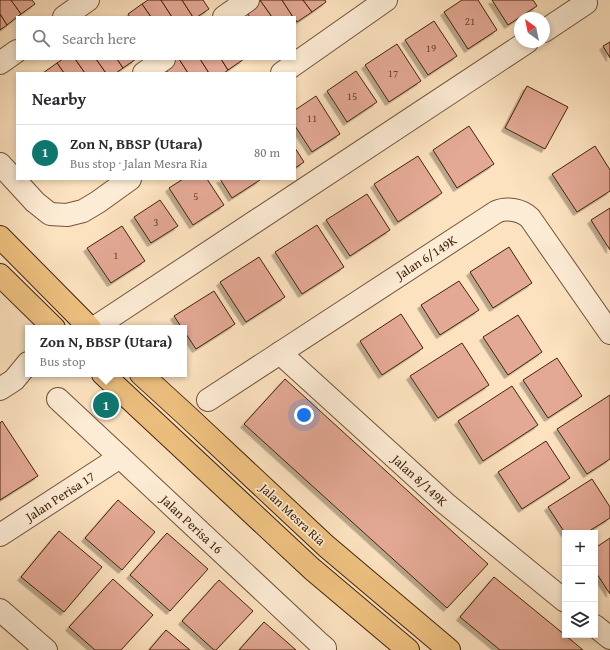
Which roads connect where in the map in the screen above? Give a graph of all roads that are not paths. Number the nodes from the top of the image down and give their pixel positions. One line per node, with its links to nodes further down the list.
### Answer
1 (88, 0): 5 (street)
2 (248, 0): 6 (street)
3 (386, 0): 13 (street)
4 (586, 3): 7 (street)
5 (65, 16)
6 (225, 16)
7 (550, 27)
8 (518, 48): 22 (street)
9 (16, 52): 11 (street)
10 (163, 60): 12 (street)
11 (0, 63)
12 (145, 72)
13 (283, 72)
14 (8, 166): 15 (street)
15 (16, 177)
16 (18, 180): 17 (street)
17 (129, 180)
18 (0, 236): 21 (main road)
19 (0, 275): 20 (main road)
20 (50, 325)
21 (87, 325)
22 (99, 325)
23 (610, 333): 24 (street, Jalan 6/149K)
24 (280, 353): 28 (street, Jalan 6/149K); 31 (street, Jalan 8/149K)
25 (106, 377): 37 (main road)
26 (144, 377): 38 (main road, Jalan Mesra Ria)
27 (58, 399): 29 (street, Jalan Perisa 16)
28 (208, 400)
29 (120, 457): 30 (street, Jalan Perisa 17); 36 (street, Jalan Perisa 16)
30 (0, 535)
31 (562, 599)
32 (0, 610): 35 (street)
33 (598, 628): 34 (street)
34 (610, 638)
35 (46, 650)
36 (325, 650)
37 (408, 650)
38 (449, 650)

